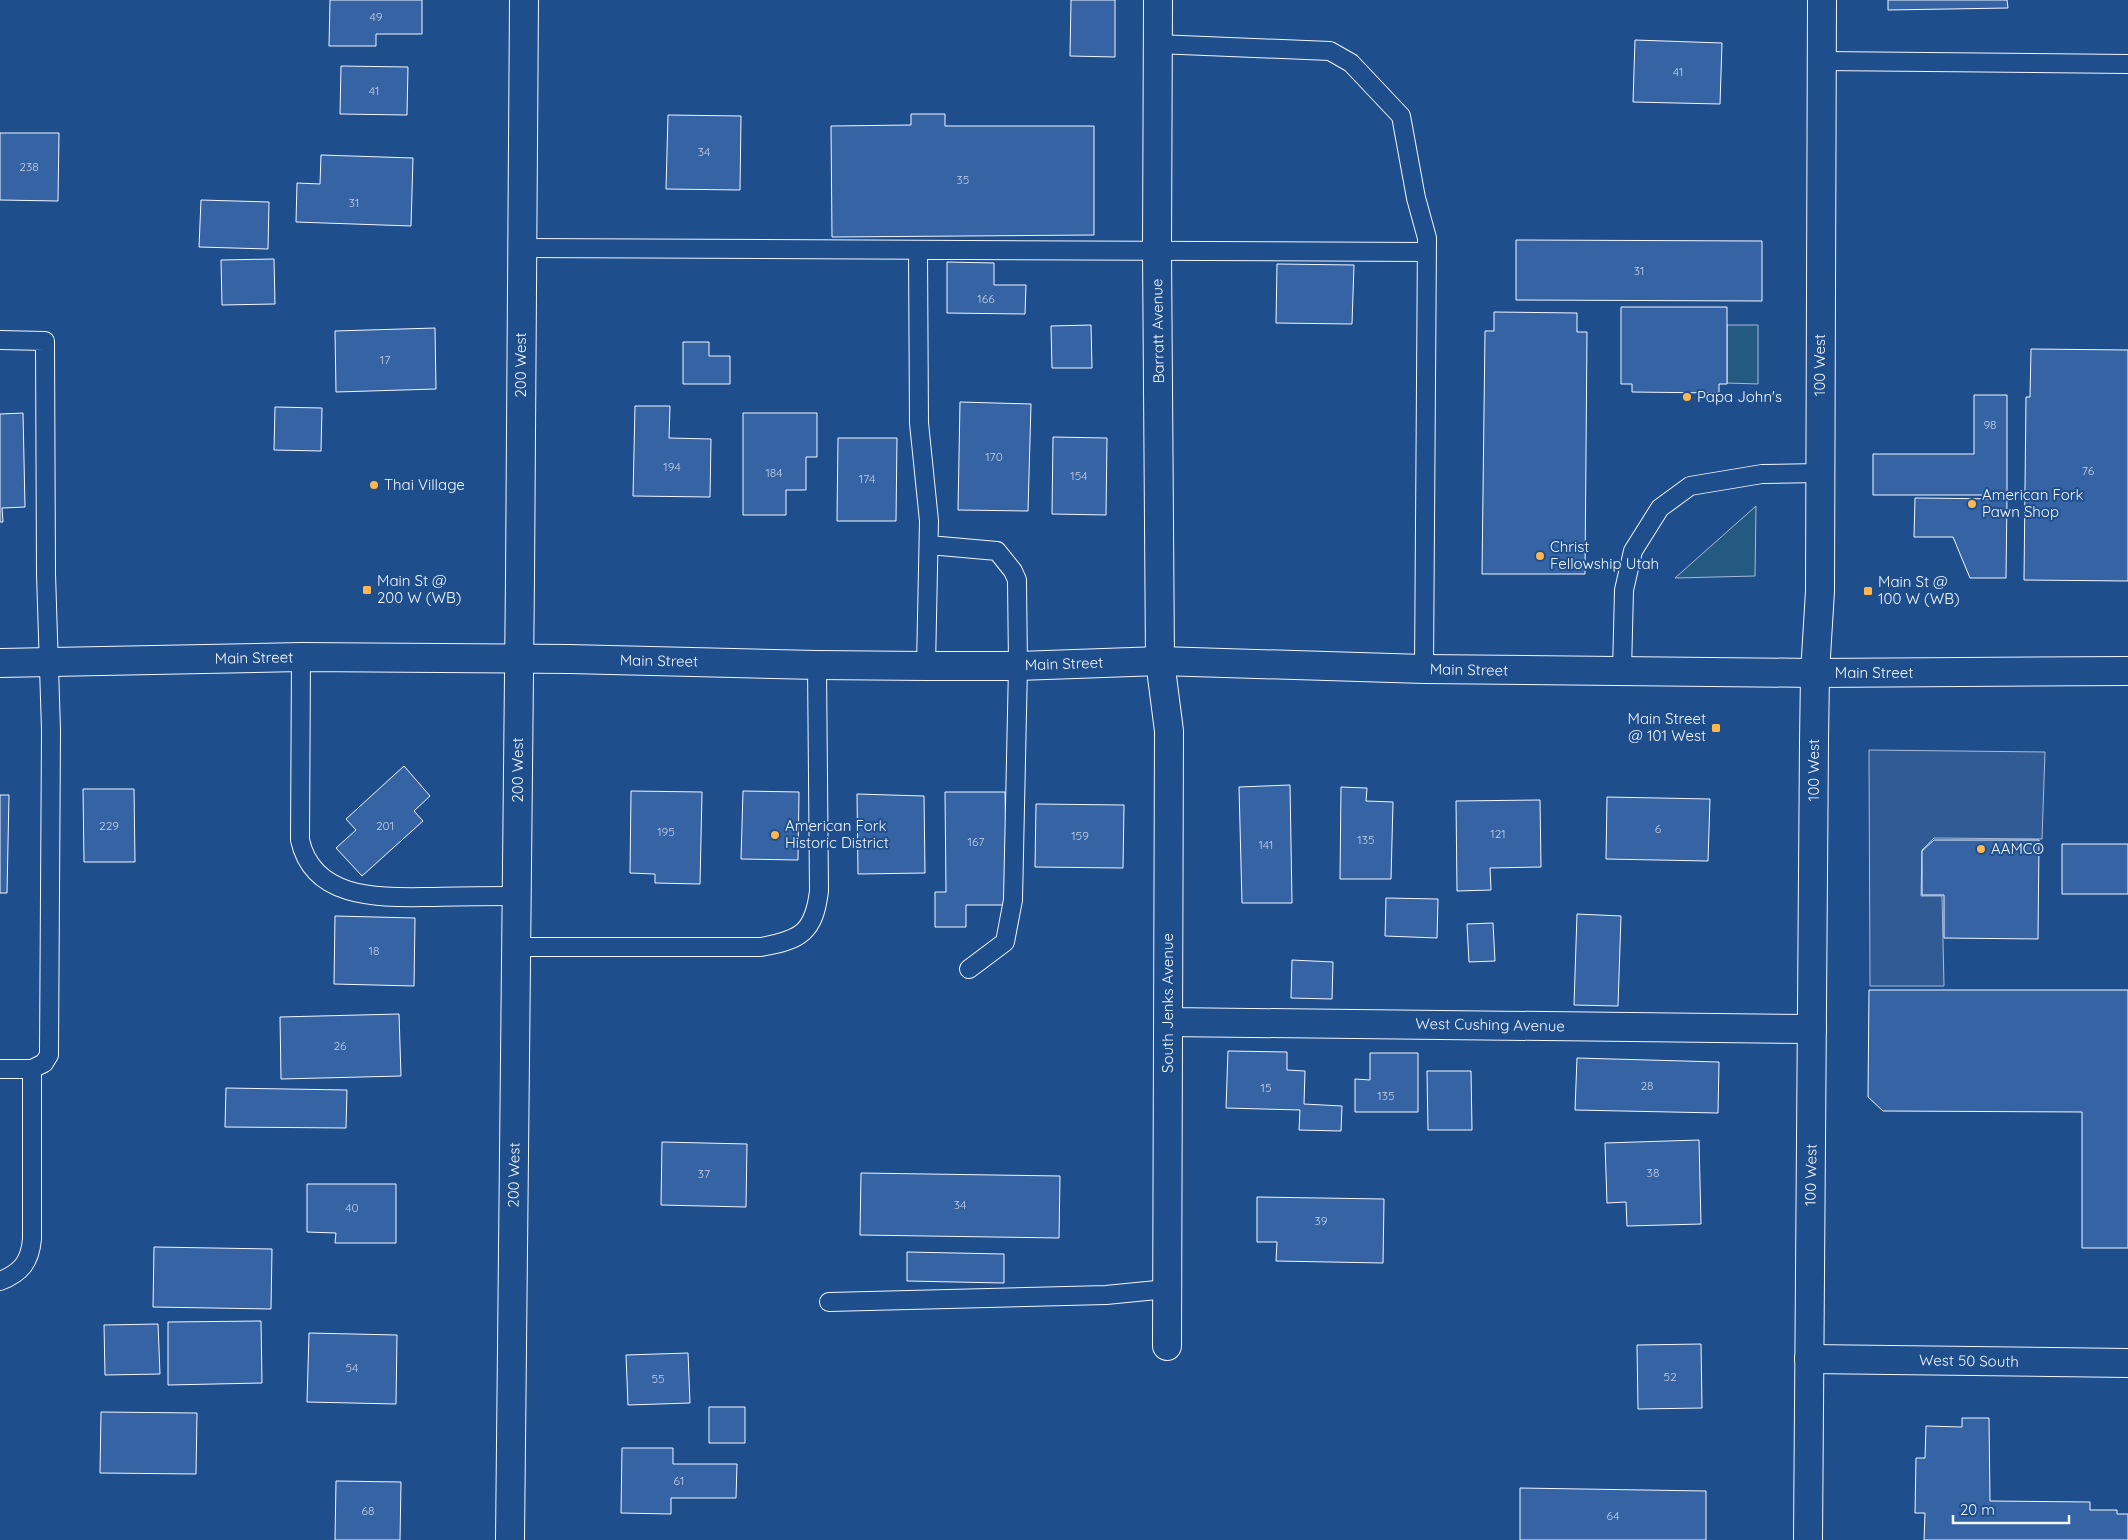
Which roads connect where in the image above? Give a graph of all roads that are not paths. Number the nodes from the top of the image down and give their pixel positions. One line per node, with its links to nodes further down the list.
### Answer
1 (524, 0): 7 (street, 200 West)
2 (1158, 0): 4 (street, Barratt Avenue)
3 (1822, 0): 5 (street, 100 West)
4 (1157, 44): 9 (street, Barratt Avenue); 10 (lane)
5 (1822, 61): 6 (lane); 12 (street, 100 West)
6 (2128, 64)
7 (522, 248): 8 (lane); 15 (street, 200 West)
8 (918, 250): 9 (lane); 13 (lane)
9 (1157, 252): 10 (lane); 16 (street, Barratt Avenue)
10 (1427, 252): 22 (lane)
11 (0, 340): 18 (lane)
12 (1820, 473): 23 (lane); 25 (street, 100 West)
13 (928, 545): 20 (lane); 21 (lane)
14 (300, 657): 15 (street, Main Street); 18 (street, Main Street); 26 (lane)
15 (519, 660): 19 (street, Main Street); 26 (street, 200 West)
16 (1160, 661): 21 (street, Main Street); 22 (street, Main Street); 29 (street, South Jenks Avenue)
17 (0, 663): 18 (street, Main Street)
18 (50, 663): 32 (lane)
19 (817, 665): 20 (street, Main Street); 27 (lane)
20 (926, 666): 21 (street, Main Street)
21 (1018, 666): 28 (lane)
22 (1424, 669): 23 (street, Main Street)
23 (1622, 671): 25 (street, Main Street)
24 (2128, 671): 25 (street, Main Street)
25 (1815, 673): 30 (street, 100 West)
26 (516, 896): 27 (street, 200 West)
27 (516, 948): 39 (street, 200 West)
28 (969, 969)
29 (1168, 1022): 30 (street, West Cushing Avenue); 34 (street, South Jenks Avenue)
30 (1812, 1028): 37 (street, 100 West)
31 (0, 1069): 32 (lane)
32 (32, 1069): 33 (lane)
33 (0, 1280)
34 (1167, 1289): 35 (lane); 36 (street, South Jenks Avenue)
35 (829, 1302)
36 (1167, 1346)
37 (1809, 1359): 38 (street, West 50 South); 40 (street, 100 West)
38 (2128, 1363)
39 (510, 1540)
40 (1808, 1540)

